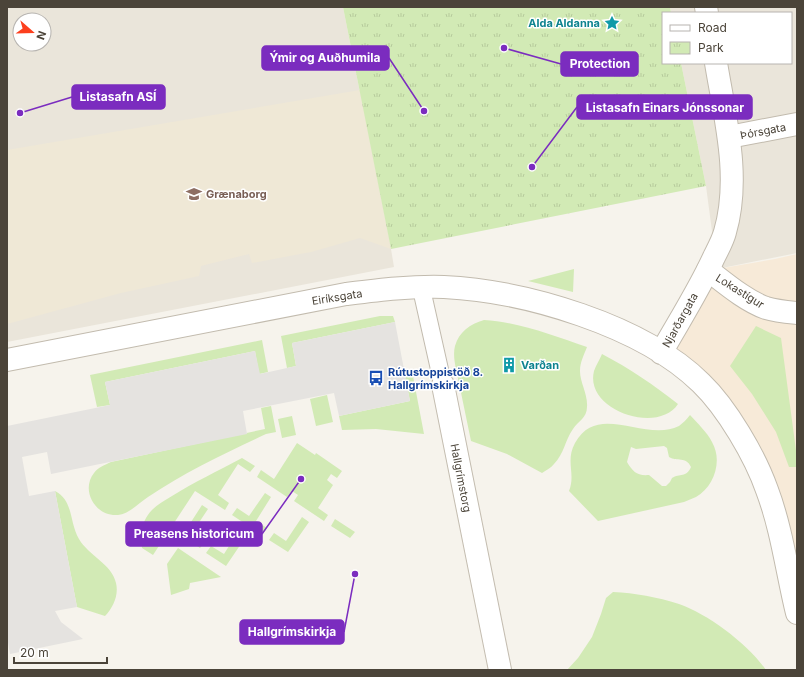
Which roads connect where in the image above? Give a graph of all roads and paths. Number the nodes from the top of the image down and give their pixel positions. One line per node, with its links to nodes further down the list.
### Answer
1 (716, 64): 3 (street, Njarðargata)
2 (797, 124): 3 (street, Þórsgata)
3 (729, 137): 4 (street, Njarðargata)
4 (708, 270): 6 (street, Lokastígur); 7 (street, Njarðargata)
5 (422, 287): 7 (street, Eiríksgata); 8 (street, Eiríksgata); 9 (lane, Hallgrímstorg)
6 (797, 313)
7 (661, 353): 10 (street, Njarðargata)
8 (7, 360)
9 (443, 384): 12 (street, Hallgrímstorg)
10 (788, 525): 11 (street, Njarðargata)
11 (797, 613)
12 (500, 670)

